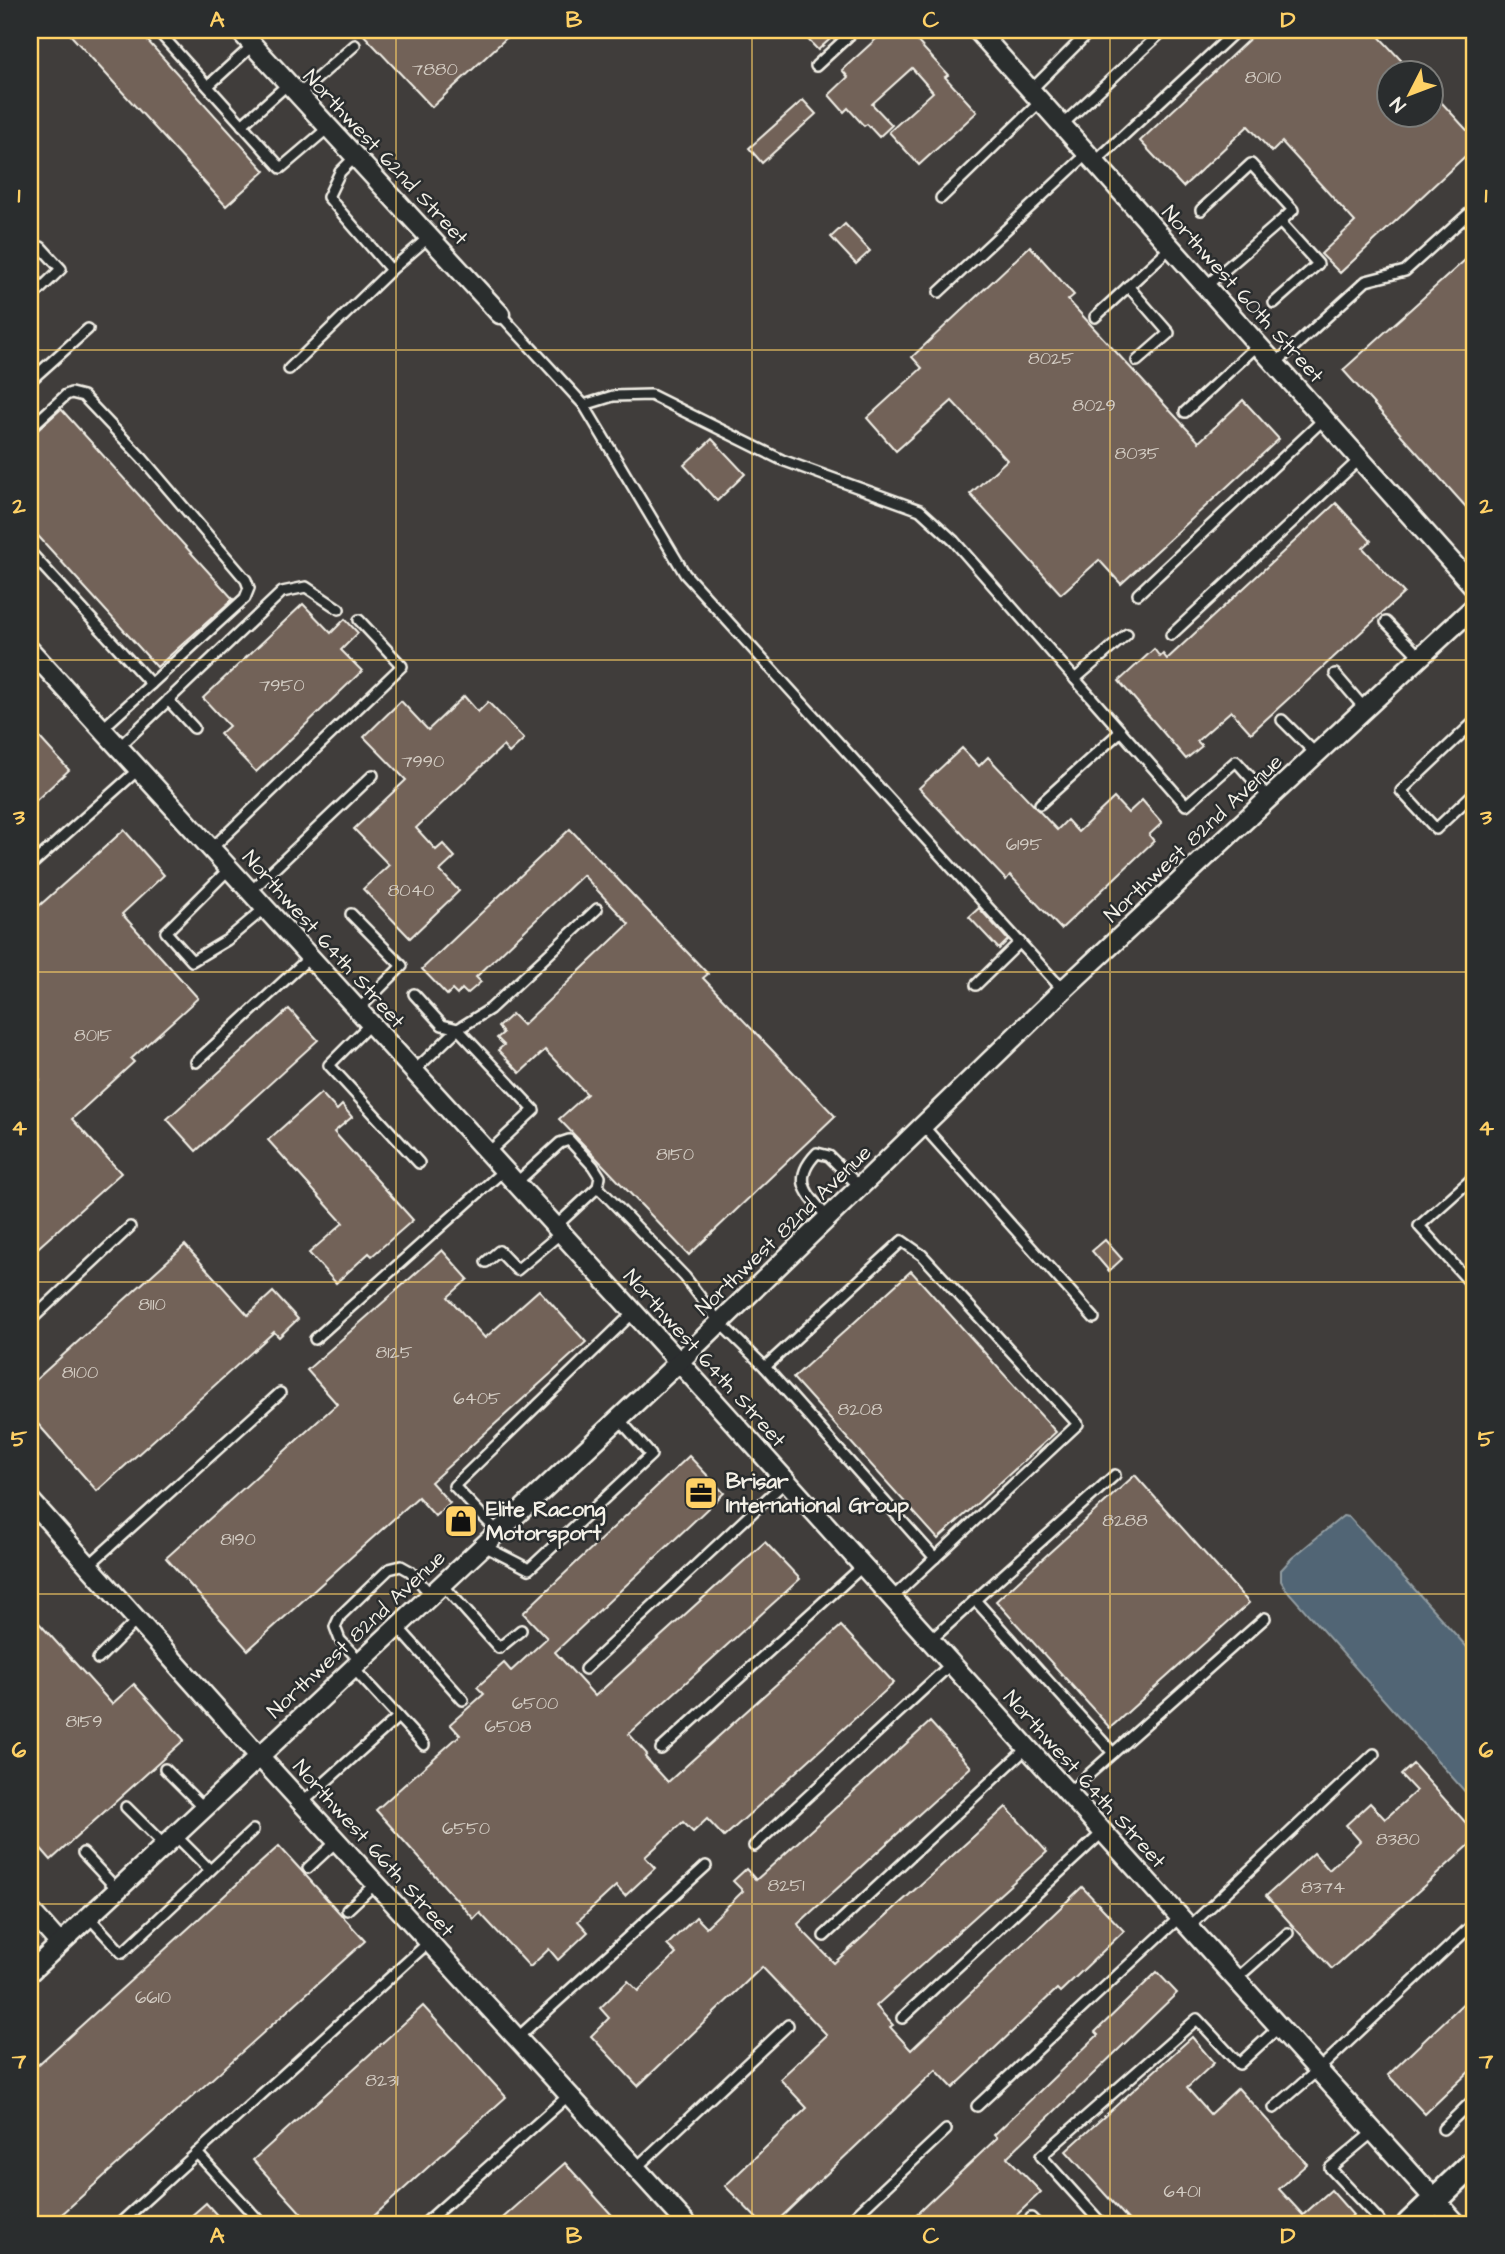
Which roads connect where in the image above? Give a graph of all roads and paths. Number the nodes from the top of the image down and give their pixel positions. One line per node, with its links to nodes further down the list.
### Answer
1 (157, 30): 11 (lane)
2 (239, 30): 8 (street, Northwest 62nd Street)
3 (855, 30): 10 (lane)
4 (977, 30): 13 (street, Northwest 60th Street)
5 (1091, 30): 13 (lane)
6 (1164, 30): 15 (lane)
7 (1237, 30): 18 (lane)
8 (253, 45): 11 (lane); 12 (street, Northwest 62nd Street)
9 (355, 45): 12 (lane)
10 (816, 66)
11 (208, 86): 14 (lane)
12 (293, 89): 14 (lane); 16 (street, Northwest 62nd Street)
13 (1036, 96): 15 (street, Northwest 60th Street); 19 (lane)
14 (242, 125): 16 (lane)
15 (1062, 125): 18 (street, Northwest 60th Street)
16 (328, 128): 17 (street, Northwest 62nd Street)
17 (355, 157): 23 (street, Northwest 62nd Street); 26 (lane)
18 (1091, 157): 24 (street, Northwest 60th Street); 29 (lane)
19 (941, 198)
20 (1475, 208): 37 (lane)
21 (1201, 209): 22 (lane)
22 (1280, 222): 28 (lane); 31 (lane)
23 (429, 237): 26 (lane); 32 (street, Northwest 62nd Street)
24 (1171, 247): 27 (lane); 28 (street, Northwest 60th Street)
25 (30, 257): 30 (lane)
26 (391, 270): 38 (lane)
27 (1128, 286): 33 (lane); 36 (lane)
28 (1206, 286): 35 (street, Northwest 60th Street)
29 (939, 292)
30 (30, 299)
31 (1274, 303)
32 (500, 314): 40 (lane)
33 (1095, 317)
34 (88, 329): 39 (lane)
35 (1258, 345): 37 (street, Northwest 60th Street); 41 (lane)
36 (1137, 361)
37 (1275, 364): 42 (street, Northwest 60th Street)
38 (289, 369)
39 (30, 382)
40 (584, 405): 57 (lane); 80 (lane)
41 (1185, 412)
42 (1324, 419): 44 (street, Northwest 60th Street); 47 (lane)
43 (30, 428): 58 (lane)
44 (1360, 459): 46 (street, Northwest 60th Street); 53 (lane)
45 (30, 552): 58 (lane)
46 (1475, 588)
47 (1138, 594)
48 (1475, 606): 55 (street, Northwest 82nd Avenue)
49 (338, 609): 59 (lane)
50 (359, 620): 73 (lane)
51 (1386, 622): 55 (lane)
52 (1127, 634): 57 (lane)
53 (1171, 635)
54 (30, 650): 64 (street, Northwest 64th Street)
55 (1420, 657): 60 (street, Northwest 82nd Avenue)
56 (1335, 674): 60 (lane)
57 (1075, 679): 65 (lane)
58 (151, 684): 64 (lane)
59 (168, 701): 63 (lane); 66 (lane)
60 (1365, 709): 67 (street, Northwest 82nd Avenue)
61 (1282, 720): 67 (lane)
62 (1475, 721): 70 (lane)
63 (194, 728)
64 (102, 729): 66 (street, Northwest 64th Street)
65 (1121, 731): 71 (lane); 72 (lane)
66 (119, 747): 68 (street, Northwest 64th Street)
67 (1316, 754): 71 (street, Northwest 82nd Avenue)
68 (139, 769): 73 (street, Northwest 64th Street); 74 (lane)
69 (373, 775): 76 (lane)
70 (1475, 792)
71 (1269, 798): 83 (street, Northwest 82nd Avenue)
72 (1040, 804)
73 (211, 849): 75 (street, Northwest 64th Street)
74 (30, 866)
75 (229, 869): 76 (street, Northwest 64th Street); 77 (lane)
76 (250, 892): 77 (street, Northwest 64th Street)
77 (265, 908): 81 (street, Northwest 64th Street)
78 (597, 909): 86 (lane)
79 (351, 914): 85 (lane)
80 (1020, 942): 82 (lane); 83 (lane)
81 (310, 957): 85 (street, Northwest 64th Street); 87 (lane)
82 (975, 985)
83 (1063, 990): 89 (street, Northwest 82nd Avenue)
84 (414, 994): 86 (lane)
85 (364, 1017): 88 (street, Northwest 64th Street); 91 (lane)
86 (458, 1029): 88 (lane); 90 (lane)
87 (196, 1062)
88 (414, 1071): 90 (street, Northwest 64th Street)
89 (923, 1126): 95 (street, Northwest 82nd Avenue); 102 (lane)
90 (488, 1153): 92 (street, Northwest 64th Street)
91 (419, 1163)
92 (510, 1176): 94 (lane); 98 (street, Northwest 64th Street); 105 (lane)
93 (1475, 1176): 100 (lane)
94 (598, 1187): 98 (lane); 104 (lane)
95 (860, 1187): 96 (street, Northwest 82nd Avenue); 96 (lane)
96 (828, 1218): 104 (street, Northwest 82nd Avenue)
97 (131, 1227): 103 (lane)
98 (558, 1230): 99 (lane); 101 (street, Northwest 64th Street)
99 (486, 1262)
100 (1475, 1288)
101 (634, 1312): 106 (street, Northwest 64th Street); 113 (lane)
102 (1094, 1318)
103 (30, 1321)
104 (720, 1323): 106 (street, Northwest 82nd Avenue); 107 (lane)
105 (316, 1339)
106 (679, 1362): 109 (street, Northwest 82nd Avenue); 111 (street, Northwest 64th Street)
107 (765, 1367): 115 (lane); 115 (lane)
108 (280, 1393): 116 (lane)
109 (618, 1419): 113 (street, Northwest 82nd Avenue); 114 (lane)
110 (1115, 1475): 120 (lane)
111 (786, 1481): 117 (street, Northwest 64th Street); 129 (lane)
112 (30, 1500): 116 (street, Northwest 66th Street)
113 (498, 1532): 114 (street, Northwest 82nd Avenue)
114 (484, 1546): 118 (street, Northwest 82nd Avenue)
115 (935, 1558): 119 (lane)
116 (88, 1566): 122 (street, Northwest 66th Street)
117 (863, 1566): 119 (street, Northwest 64th Street); 134 (lane)
118 (437, 1590): 123 (street, Northwest 82nd Avenue); 124 (lane); 128 (lane)
119 (892, 1598): 125 (street, Northwest 64th Street)
120 (975, 1600): 125 (lane); 135 (lane)
121 (1265, 1618): 135 (lane)
122 (138, 1620): 126 (lane); 137 (street, Northwest 66th Street)
123 (397, 1626): 128 (street, Northwest 82nd Avenue); 130 (lane)
124 (521, 1630)
125 (930, 1641): 127 (street, Northwest 64th Street)
126 (98, 1659)
127 (951, 1664): 133 (street, Northwest 64th Street); 147 (lane)
128 (356, 1665): 131 (lane); 137 (street, Northwest 82nd Avenue)
129 (585, 1670)
130 (463, 1700)
131 (398, 1717): 132 (lane); 140 (lane)
132 (424, 1745)
133 (1027, 1748): 139 (street, Northwest 64th Street); 160 (lane)
134 (660, 1749)
135 (1113, 1753): 139 (lane)
136 (1374, 1754): 157 (lane)
137 (259, 1756): 140 (street, Northwest 66th Street); 142 (street, Northwest 82nd Avenue)
138 (165, 1769): 142 (lane)
139 (1068, 1793): 144 (street, Northwest 64th Street)
140 (302, 1803): 146 (street, Northwest 66th Street)
141 (126, 1807): 145 (lane)
142 (204, 1808): 145 (street, Northwest 82nd Avenue)
143 (253, 1830): 151 (lane)
144 (1103, 1832): 157 (street, Northwest 64th Street); 165 (lane)
145 (169, 1840): 151 (lane); 153 (street, Northwest 82nd Avenue)
146 (337, 1841): 150 (lane); 152 (street, Northwest 66th Street)
147 (754, 1846)
148 (83, 1853): 153 (lane)
149 (706, 1866): 168 (lane)
150 (308, 1868)
151 (210, 1870): 156 (lane)
152 (376, 1883): 155 (lane); 161 (street, Northwest 66th Street)
153 (117, 1889): 156 (street, Northwest 82nd Avenue)
154 (30, 1910): 162 (street)
155 (347, 1910)
156 (88, 1916): 162 (street, Northwest 82nd Avenue)
157 (1184, 1922): 164 (street, Northwest 64th Street); 172 (lane)
158 (1470, 1927): 169 (lane)
159 (1288, 1933): 164 (lane)
160 (824, 1936)
161 (429, 1942): 168 (street, Northwest 66th Street); 179 (lane)
162 (59, 1943): 163 (street, Northwest 82nd Avenue)
163 (30, 1972)
164 (1236, 1979): 167 (street, Northwest 64th Street)
165 (902, 2018)
166 (788, 2025): 181 (lane)
167 (1279, 2027): 169 (street, Northwest 64th Street); 188 (lane)
168 (517, 2038): 170 (street, Northwest 66th Street)
169 (1318, 2070): 174 (lane); 178 (street, Northwest 64th Street)
170 (569, 2095): 181 (street, Northwest 66th Street); 185 (lane)
171 (1475, 2098): 173 (lane)
172 (977, 2106)
173 (1466, 2106): 175 (lane); 176 (lane)
174 (1274, 2108)
175 (1475, 2116)
176 (1443, 2129)
177 (946, 2130): 187 (lane)
178 (1373, 2132): 182 (street, Northwest 64th Street); 189 (lane)
179 (197, 2153): 183 (lane); 184 (lane)
180 (1475, 2162): 182 (street)
181 (636, 2168): 186 (street, Northwest 66th Street)
182 (1435, 2200): 190 (street); 191 (street, Northwest 64th Street)
183 (119, 2224)
184 (262, 2224)
185 (424, 2224)
186 (687, 2224)
187 (846, 2224)
188 (1102, 2224)
189 (1380, 2224)
190 (1410, 2224)
191 (1457, 2224)

